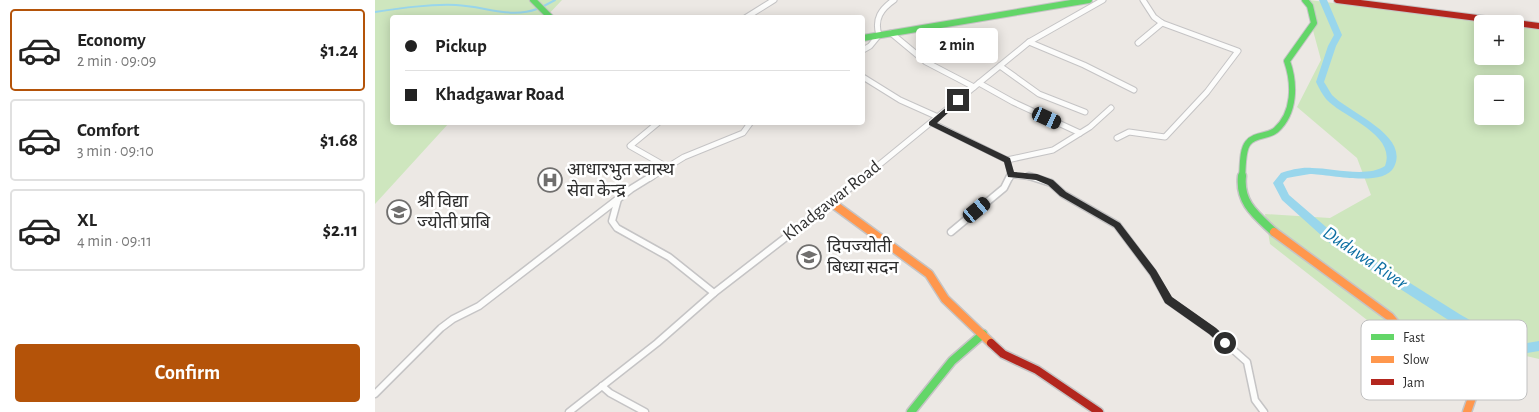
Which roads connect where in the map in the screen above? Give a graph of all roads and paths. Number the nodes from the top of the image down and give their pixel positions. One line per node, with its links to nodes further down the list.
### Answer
1 (533, 0): 10 (main road)
2 (774, 0): 11 (street)
3 (894, 0): 15 (street)
4 (1089, 0): 9 (main road)
5 (1103, 0): 17 (street, Khadgawar Road)
6 (1143, 0): 12 (street)
7 (1305, 0): 39 (main road)
8 (1338, 0): 13 (main road)
9 (1070, 1): 14 (main road)
10 (548, 15)
11 (750, 15)
12 (1162, 23): 18 (street); 31 (street)
13 (1539, 26)
14 (891, 33): 15 (main road); 22 (street)
15 (879, 35): 16 (main road); 19 (street)
16 (865, 38)
17 (1029, 42): 20 (street, Khadgawar Road); 23 (street)
18 (1138, 43)
19 (865, 48)
20 (1000, 66): 22 (street, Khadgawar Road); 25 (street)
21 (865, 78): 26 (street)
22 (977, 85): 26 (street, Khadgawar Road); 30 (street)
23 (1134, 90)
24 (1111, 108): 30 (street)
25 (1085, 112)
26 (938, 117): 27 (street, Khadgawar Road)
27 (931, 123): 32 (street); 36 (street, Khadgawar Road)
28 (655, 125): 33 (street)
29 (749, 125): 33 (street)
30 (1080, 133): 32 (street)
31 (1117, 138)
32 (1007, 160): 34 (street)
33 (667, 166): 35 (street)
34 (1011, 175): 37 (street); 48 (street)
35 (618, 199): 38 (street); 42 (street)
36 (832, 203): 38 (street, Khadgawar Road); 40 (main road)
37 (951, 232)
38 (713, 293): 41 (street, Khadgawar Road)
39 (1392, 320)
40 (983, 334): 46 (main road); 47 (main road)
41 (603, 386): 44 (street, Khadgawar Road); 45 (street)
42 (375, 394)
43 (1471, 400): 49 (main road)
44 (569, 412)
45 (645, 412)
46 (911, 412)
47 (1099, 412)
48 (1264, 412)
49 (1467, 412)

